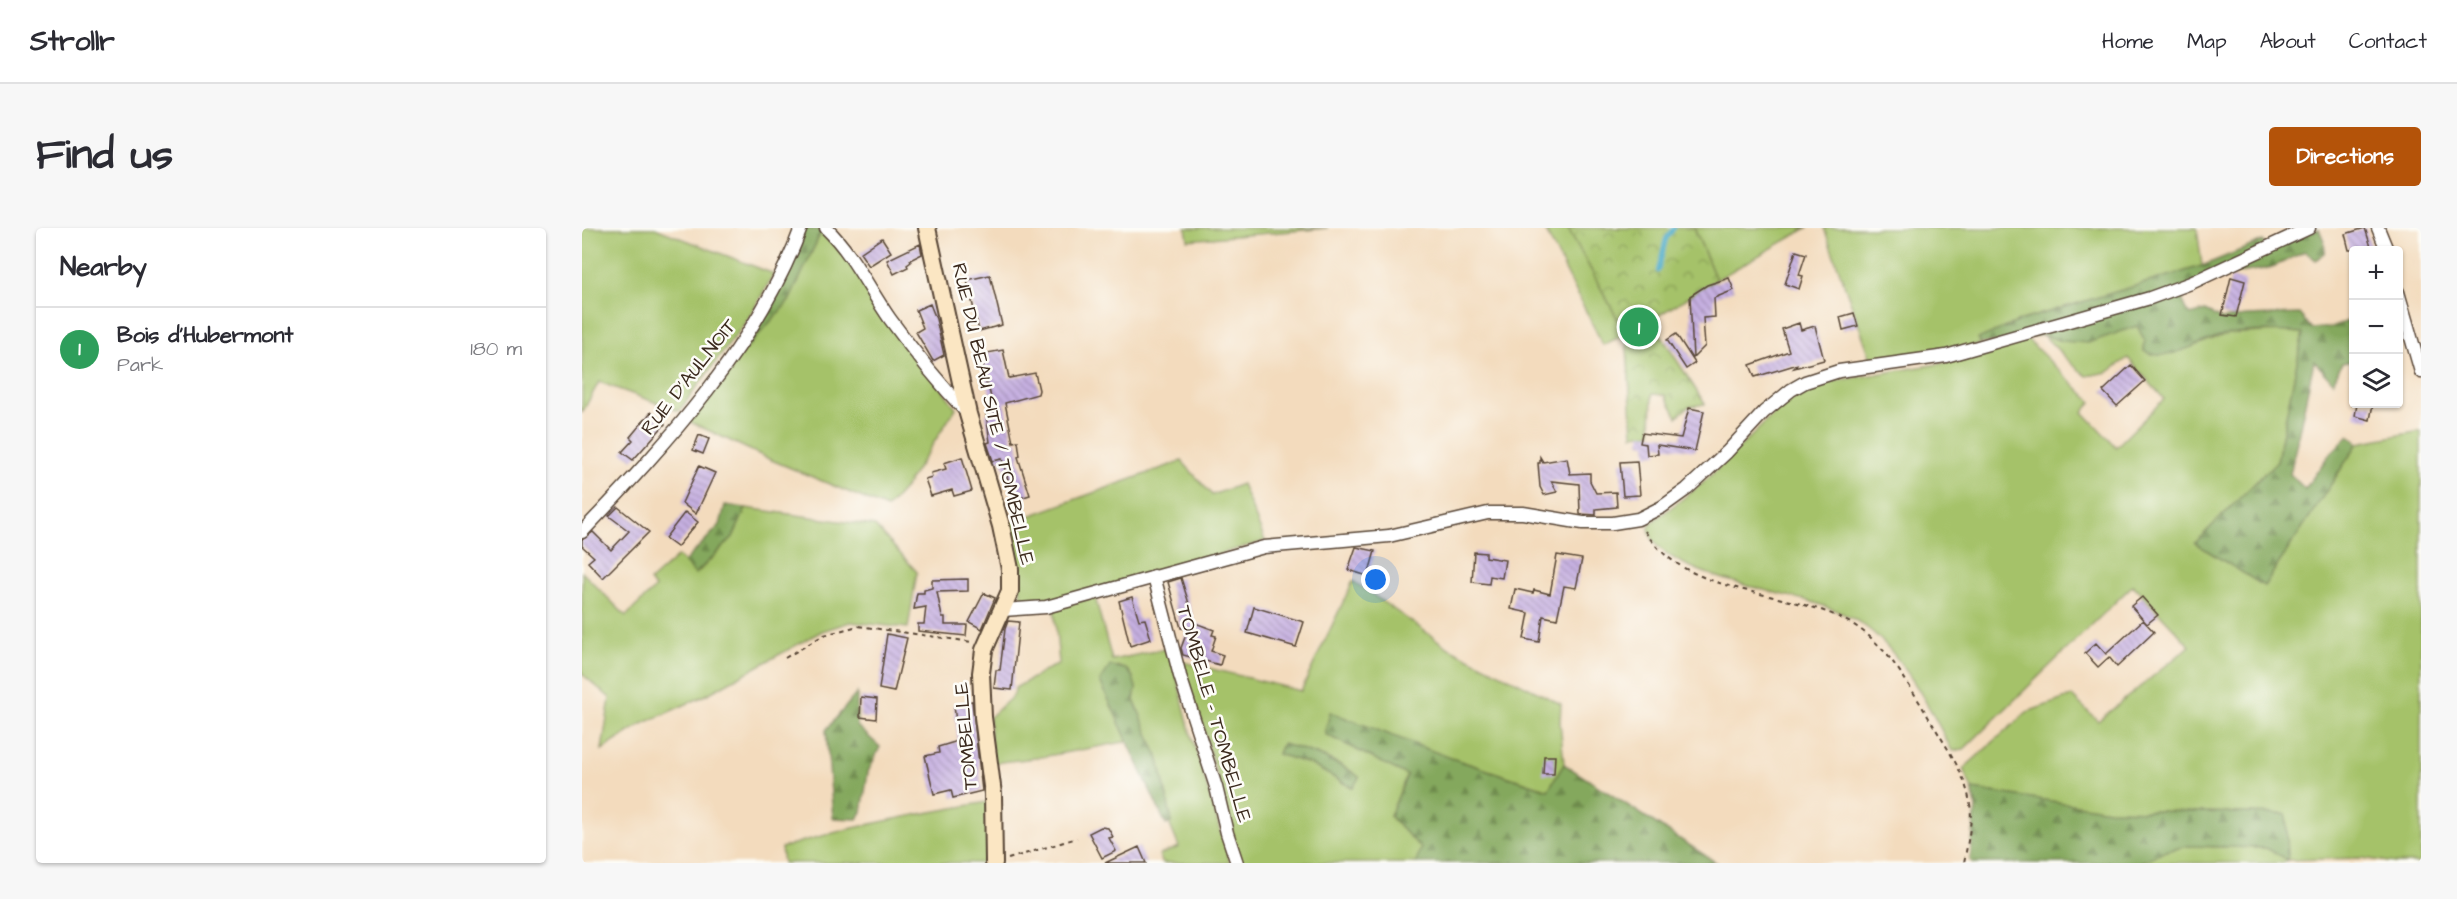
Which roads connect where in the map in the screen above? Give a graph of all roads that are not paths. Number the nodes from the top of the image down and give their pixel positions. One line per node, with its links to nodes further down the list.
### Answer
1 (801, 228): 10 (street, RUE D'AULNOIT)
2 (826, 228): 9 (street)
3 (927, 228): 9 (street, RUE DU BEAU SITE / TOMBELLE)
4 (2309, 228): 11 (street)
5 (2378, 228): 6 (street)
6 (2385, 246)
7 (2400, 300): 8 (street)
8 (2421, 372)
9 (968, 414): 12 (street, RUE DU BEAU SITE / TOMBELLE)
10 (582, 532)
11 (1154, 576): 12 (street); 14 (street, TOMBELE - TOMBELLE)
12 (1003, 610): 13 (street, TOMBELLE)
13 (998, 862)
14 (1237, 863)

